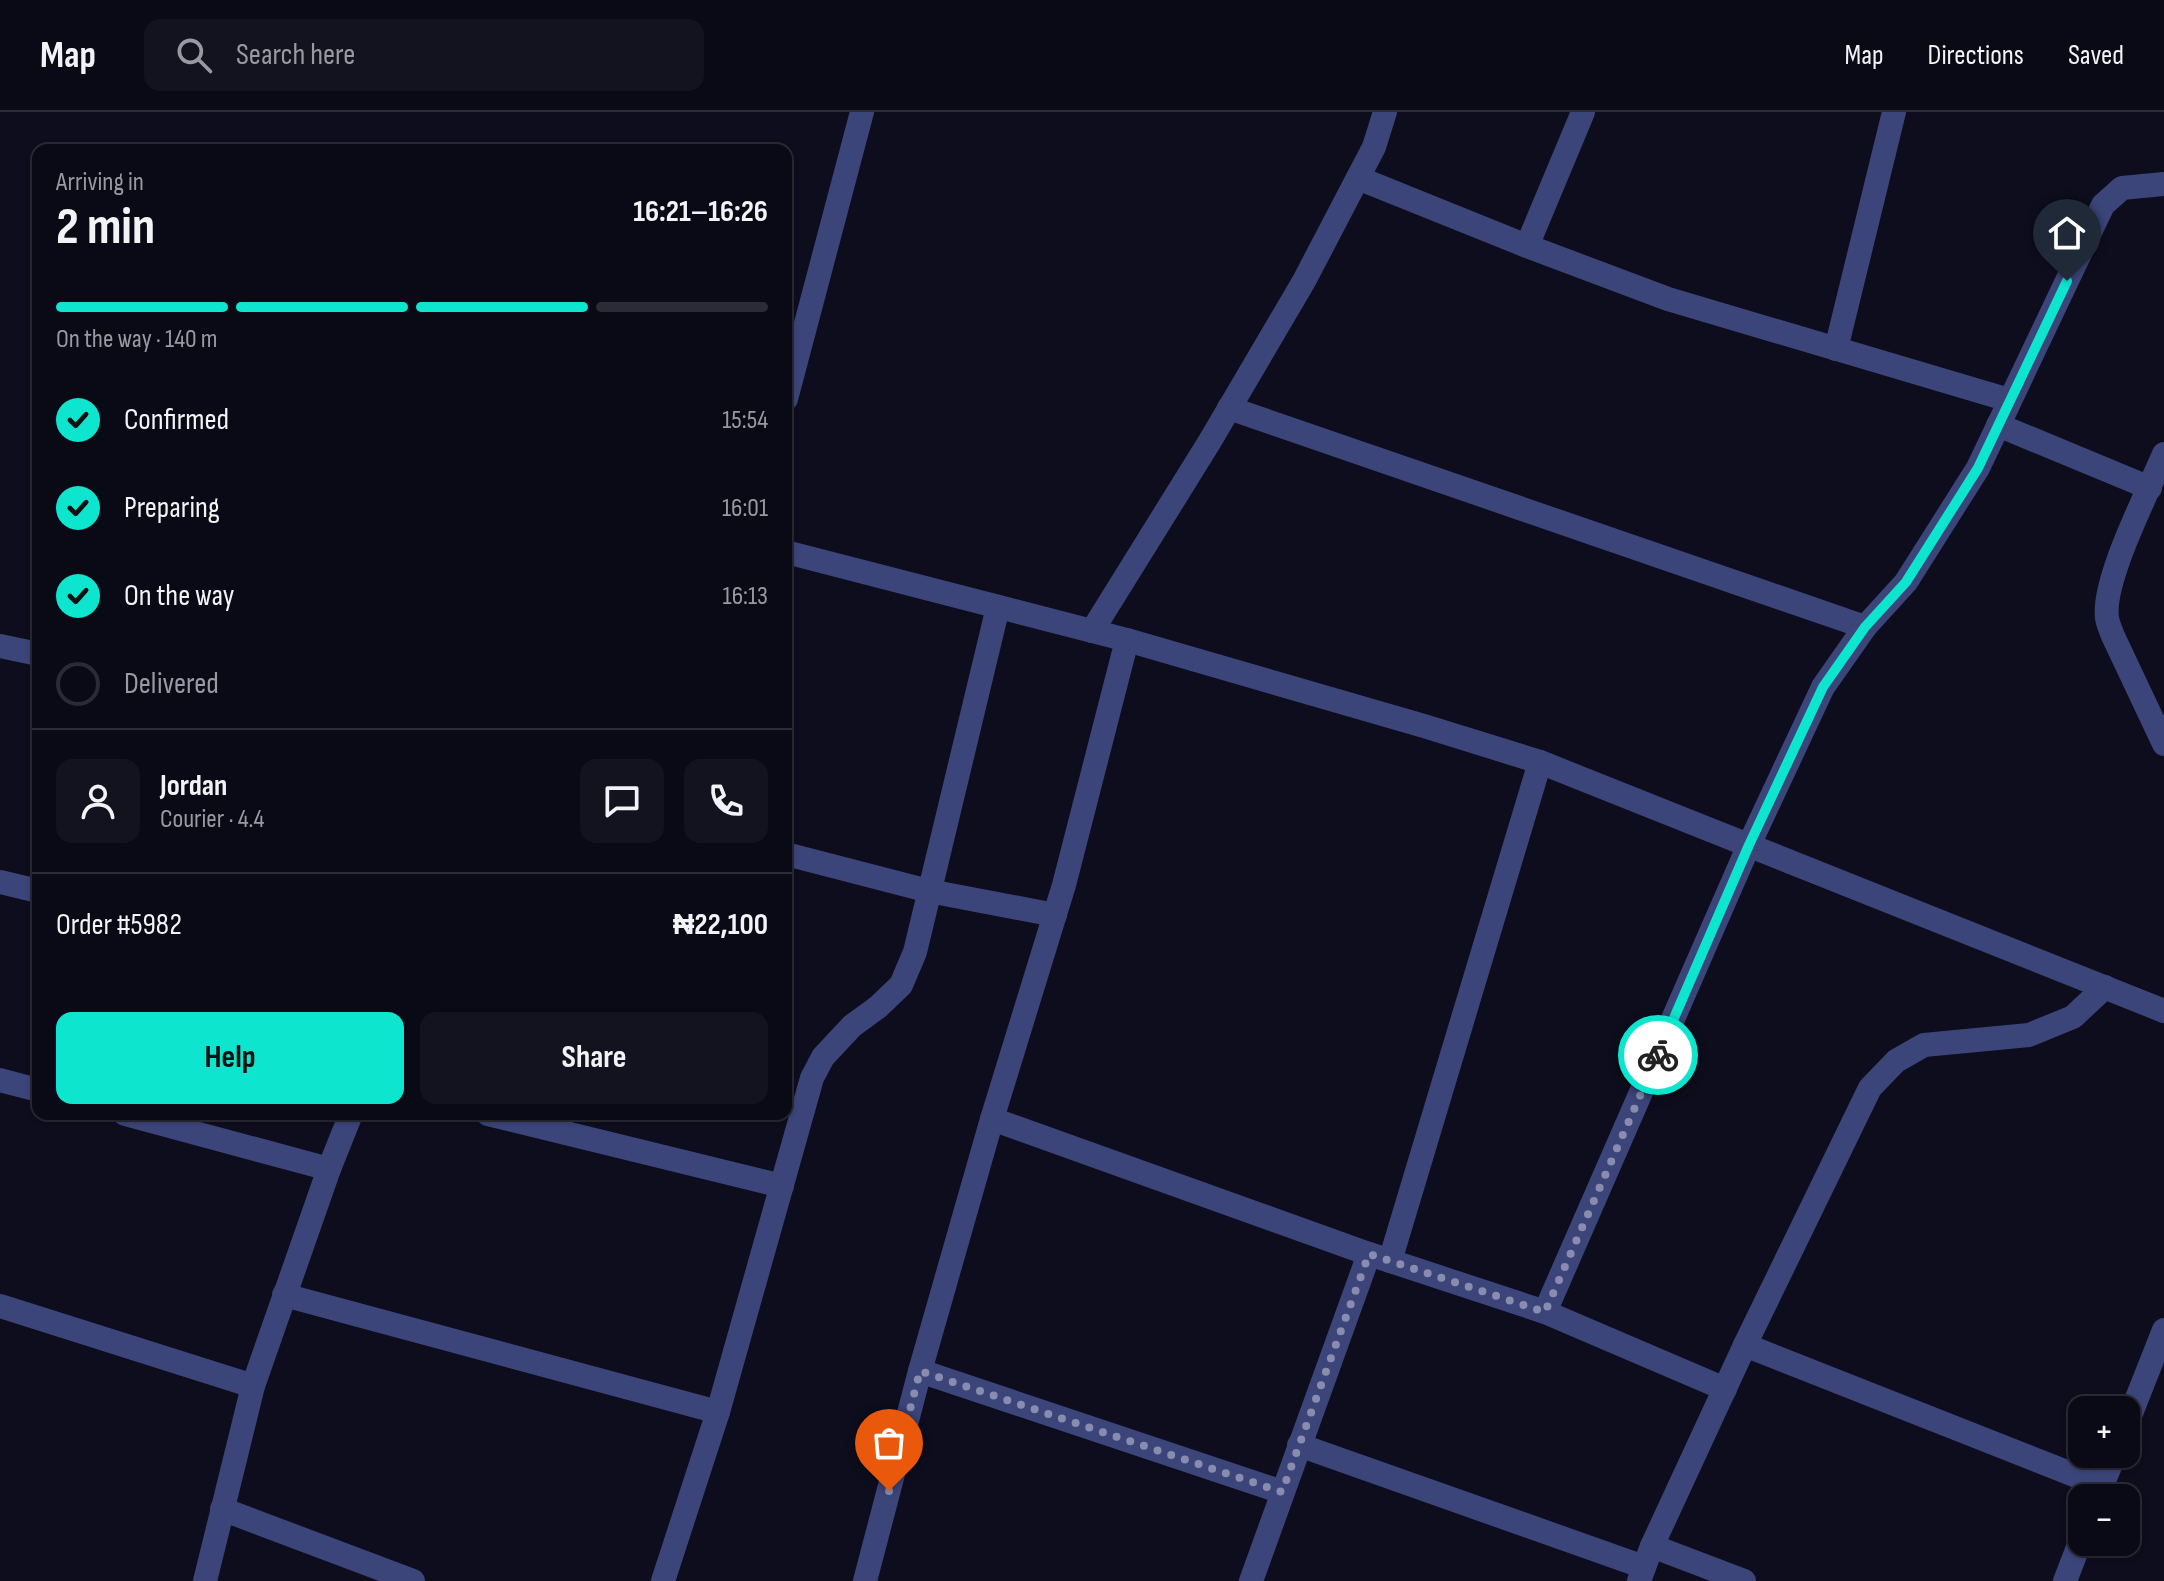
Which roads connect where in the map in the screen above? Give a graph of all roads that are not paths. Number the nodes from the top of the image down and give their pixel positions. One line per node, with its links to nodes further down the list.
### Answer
1 (862, 112): 9 (street)
2 (1385, 112): 5 (street)
3 (1583, 112): 7 (street)
4 (1894, 112): 8 (street)
5 (1358, 178): 7 (street); 11 (street)
6 (2164, 184): 10 (street)
7 (1527, 246): 8 (street)
8 (1836, 349): 10 (street)
9 (792, 376)
10 (2009, 400): 12 (street)
11 (1229, 408): 17 (street); 18 (street)
12 (1998, 425): 14 (street); 17 (street)
13 (2164, 454): 14 (street)
14 (2150, 488): 22 (street)
15 (792, 554): 16 (street)
16 (998, 607): 18 (street); 28 (street)
17 (1865, 627): 24 (street)
18 (1092, 631): 19 (street)
19 (1127, 640): 23 (street); 29 (street)
20 (0, 646): 21 (street)
21 (32, 653)
22 (2164, 744)
23 (1540, 762): 24 (street); 40 (street)
24 (1749, 845): 30 (street); 43 (street)
25 (792, 856): 28 (street)
26 (0, 882): 27 (street)
27 (32, 890)
28 (929, 891): 29 (street); 39 (street)
29 (1055, 915): 34 (street)
30 (2105, 987): 31 (street); 45 (street)
31 (2163, 1006)
32 (0, 1080): 33 (street)
33 (32, 1088)
34 (992, 1119): 40 (street); 46 (street)
35 (147, 1120): 38 (street)
36 (349, 1120): 38 (street)
37 (512, 1120): 39 (street)
38 (329, 1169): 41 (street)
39 (782, 1186): 50 (street)
40 (1379, 1257): 43 (street); 51 (street)
41 (284, 1295): 47 (street); 50 (street)
42 (0, 1306): 47 (street)
43 (1545, 1312): 48 (street)
44 (2164, 1330): 49 (street)
45 (1745, 1345): 48 (street); 52 (street)
46 (920, 1371): 53 (street); 60 (street)
47 (253, 1386): 54 (street)
48 (1725, 1389): 56 (street)
49 (2138, 1396)
50 (718, 1412): 59 (street)
51 (1299, 1445): 53 (street); 56 (street)
52 (2081, 1484)
53 (1282, 1492): 61 (street)
54 (222, 1509): 57 (street); 58 (street)
55 (2075, 1556): 63 (street)
56 (1645, 1565): 62 (street)
57 (205, 1581)
58 (413, 1581)
59 (663, 1581)
60 (865, 1581)
61 (1251, 1581)
62 (1744, 1581)
63 (2065, 1581)

